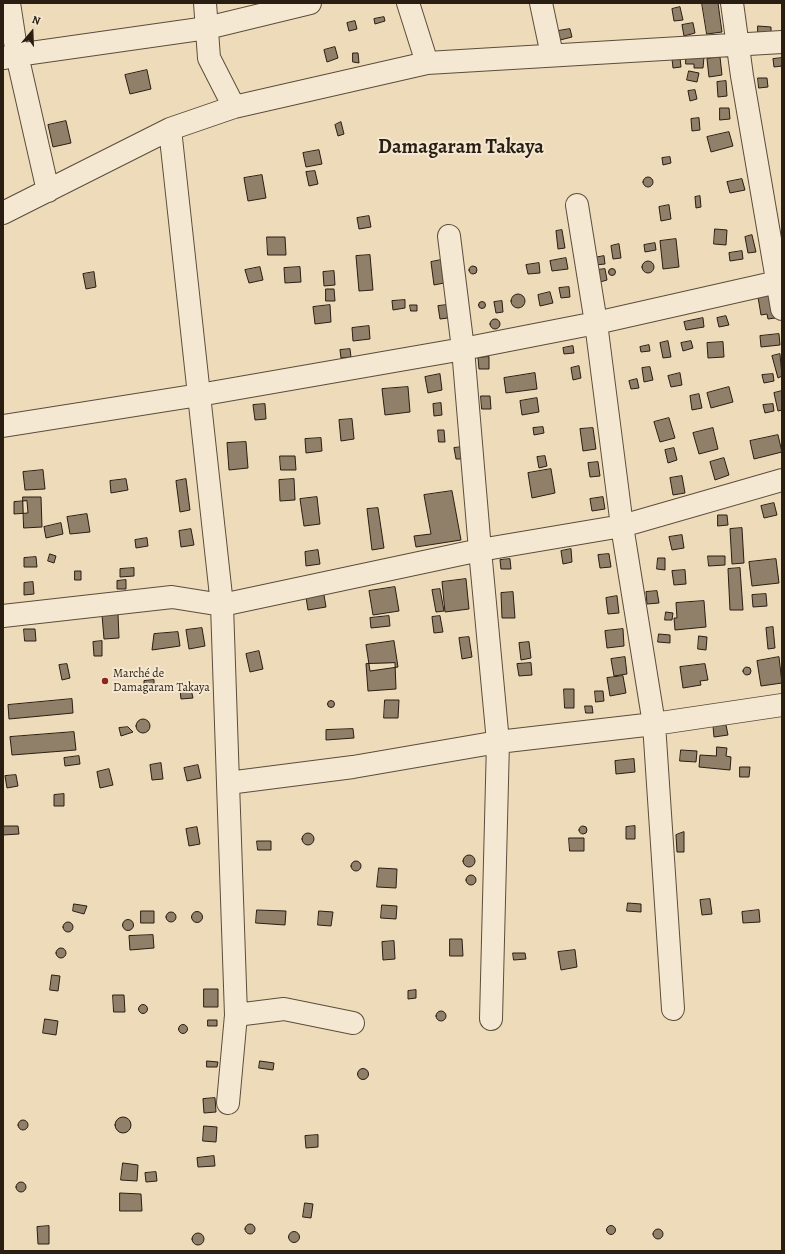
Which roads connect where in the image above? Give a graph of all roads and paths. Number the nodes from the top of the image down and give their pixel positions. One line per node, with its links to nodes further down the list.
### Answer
1 (9, 3): 11 (street)
2 (205, 3): 7 (street)
3 (310, 3): 7 (street)
4 (408, 3): 12 (street)
5 (541, 3): 10 (street)
6 (732, 3): 9 (street)
7 (207, 28): 11 (street); 13 (street)
8 (782, 42): 9 (street)
9 (737, 43): 10 (street); 19 (street)
10 (552, 55): 12 (street)
11 (10, 57): 15 (street)
12 (426, 63): 13 (street)
13 (234, 107): 14 (street)
14 (170, 129): 15 (street); 23 (street)
15 (48, 191): 17 (street)
16 (577, 205): 21 (street)
17 (3, 213)
18 (449, 236): 22 (street)
19 (780, 281): 20 (street); 21 (street)
20 (782, 309)
21 (596, 323): 22 (street); 26 (street)
22 (463, 349): 23 (street); 27 (street)
23 (199, 395): 24 (street); 28 (street)
24 (3, 426)
25 (782, 480): 26 (street)
26 (622, 526): 27 (street); 31 (street)
27 (480, 550): 28 (street); 32 (street)
28 (222, 605): 29 (street); 33 (street)
29 (3, 616)
30 (782, 705): 31 (street)
31 (654, 724): 32 (street); 34 (street)
32 (498, 742): 33 (street); 36 (street)
33 (228, 783): 35 (street)
34 (673, 1008)
35 (236, 1015): 37 (street); 38 (street)
36 (491, 1019)
37 (353, 1023)
38 (228, 1103)

